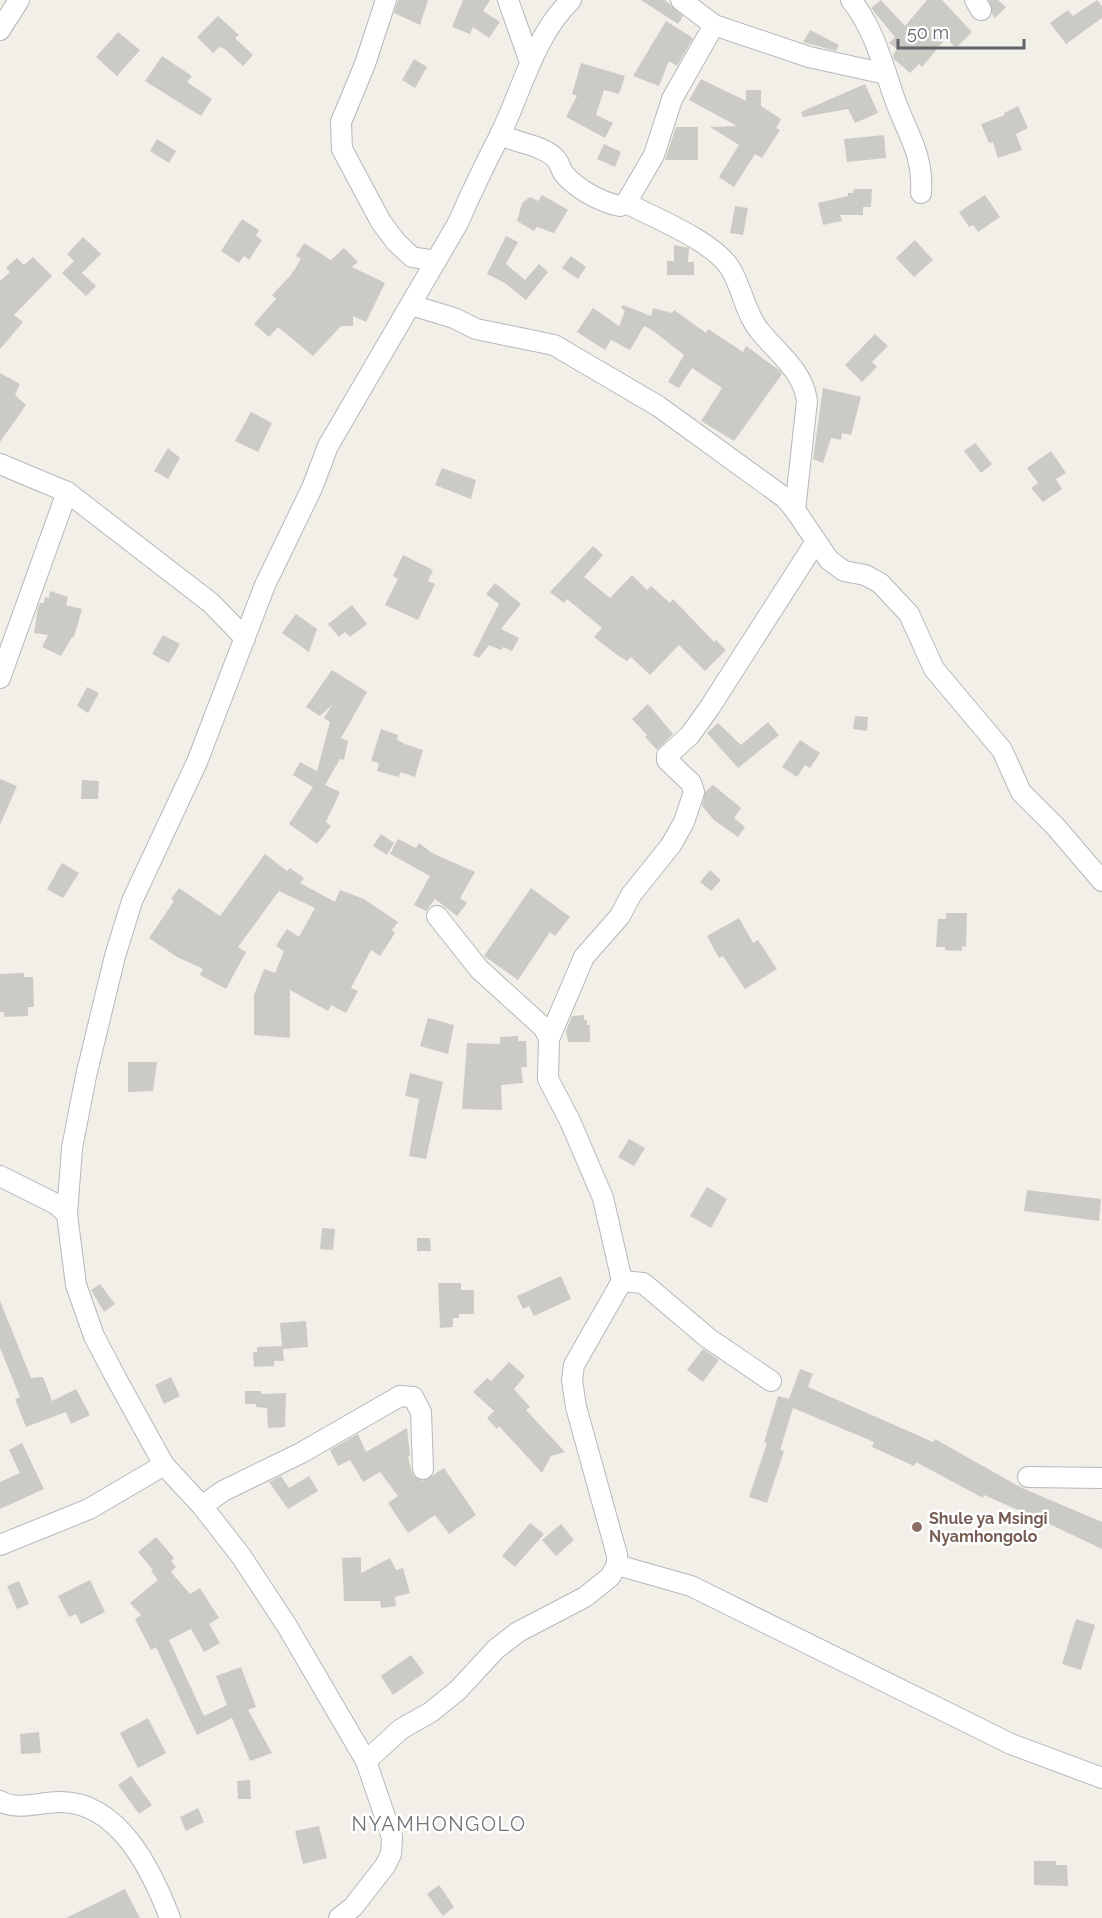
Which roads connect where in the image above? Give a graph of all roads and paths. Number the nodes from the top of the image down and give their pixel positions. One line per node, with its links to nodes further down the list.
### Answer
1 (20, 0): 8 (street)
2 (386, 0): 14 (street)
3 (507, 0): 9 (street)
4 (571, 0): 9 (street)
5 (681, 0): 7 (street)
6 (851, 0): 10 (street)
7 (714, 25): 10 (street); 13 (street)
8 (0, 30)
9 (530, 62): 11 (street)
10 (886, 74): 12 (street)
11 (500, 134): 13 (street); 14 (street)
12 (921, 193)
13 (626, 203): 18 (street)
14 (436, 261): 15 (street)
15 (411, 305): 18 (street); 20 (street)
16 (0, 464): 17 (street)
17 (67, 492): 20 (street); 21 (street)
18 (795, 510): 19 (street)
19 (815, 543): 22 (street); 24 (street)
20 (245, 638): 26 (street)
21 (0, 678)
22 (1102, 881)
23 (436, 916): 24 (street)
24 (549, 1039): 27 (street)
25 (0, 1176): 26 (street)
26 (67, 1214): 29 (street)
27 (622, 1281): 28 (street); 35 (street)
28 (771, 1381)
29 (164, 1465): 33 (street); 34 (street)
30 (423, 1469): 33 (street)
31 (1028, 1477): 32 (street)
32 (1102, 1478)
33 (202, 1506): 36 (street)
34 (0, 1545)
35 (617, 1565): 36 (street); 37 (street)
36 (366, 1761): 39 (street)
37 (1102, 1778)
38 (0, 1802): 40 (street)
39 (353, 1914)
40 (170, 1918)

